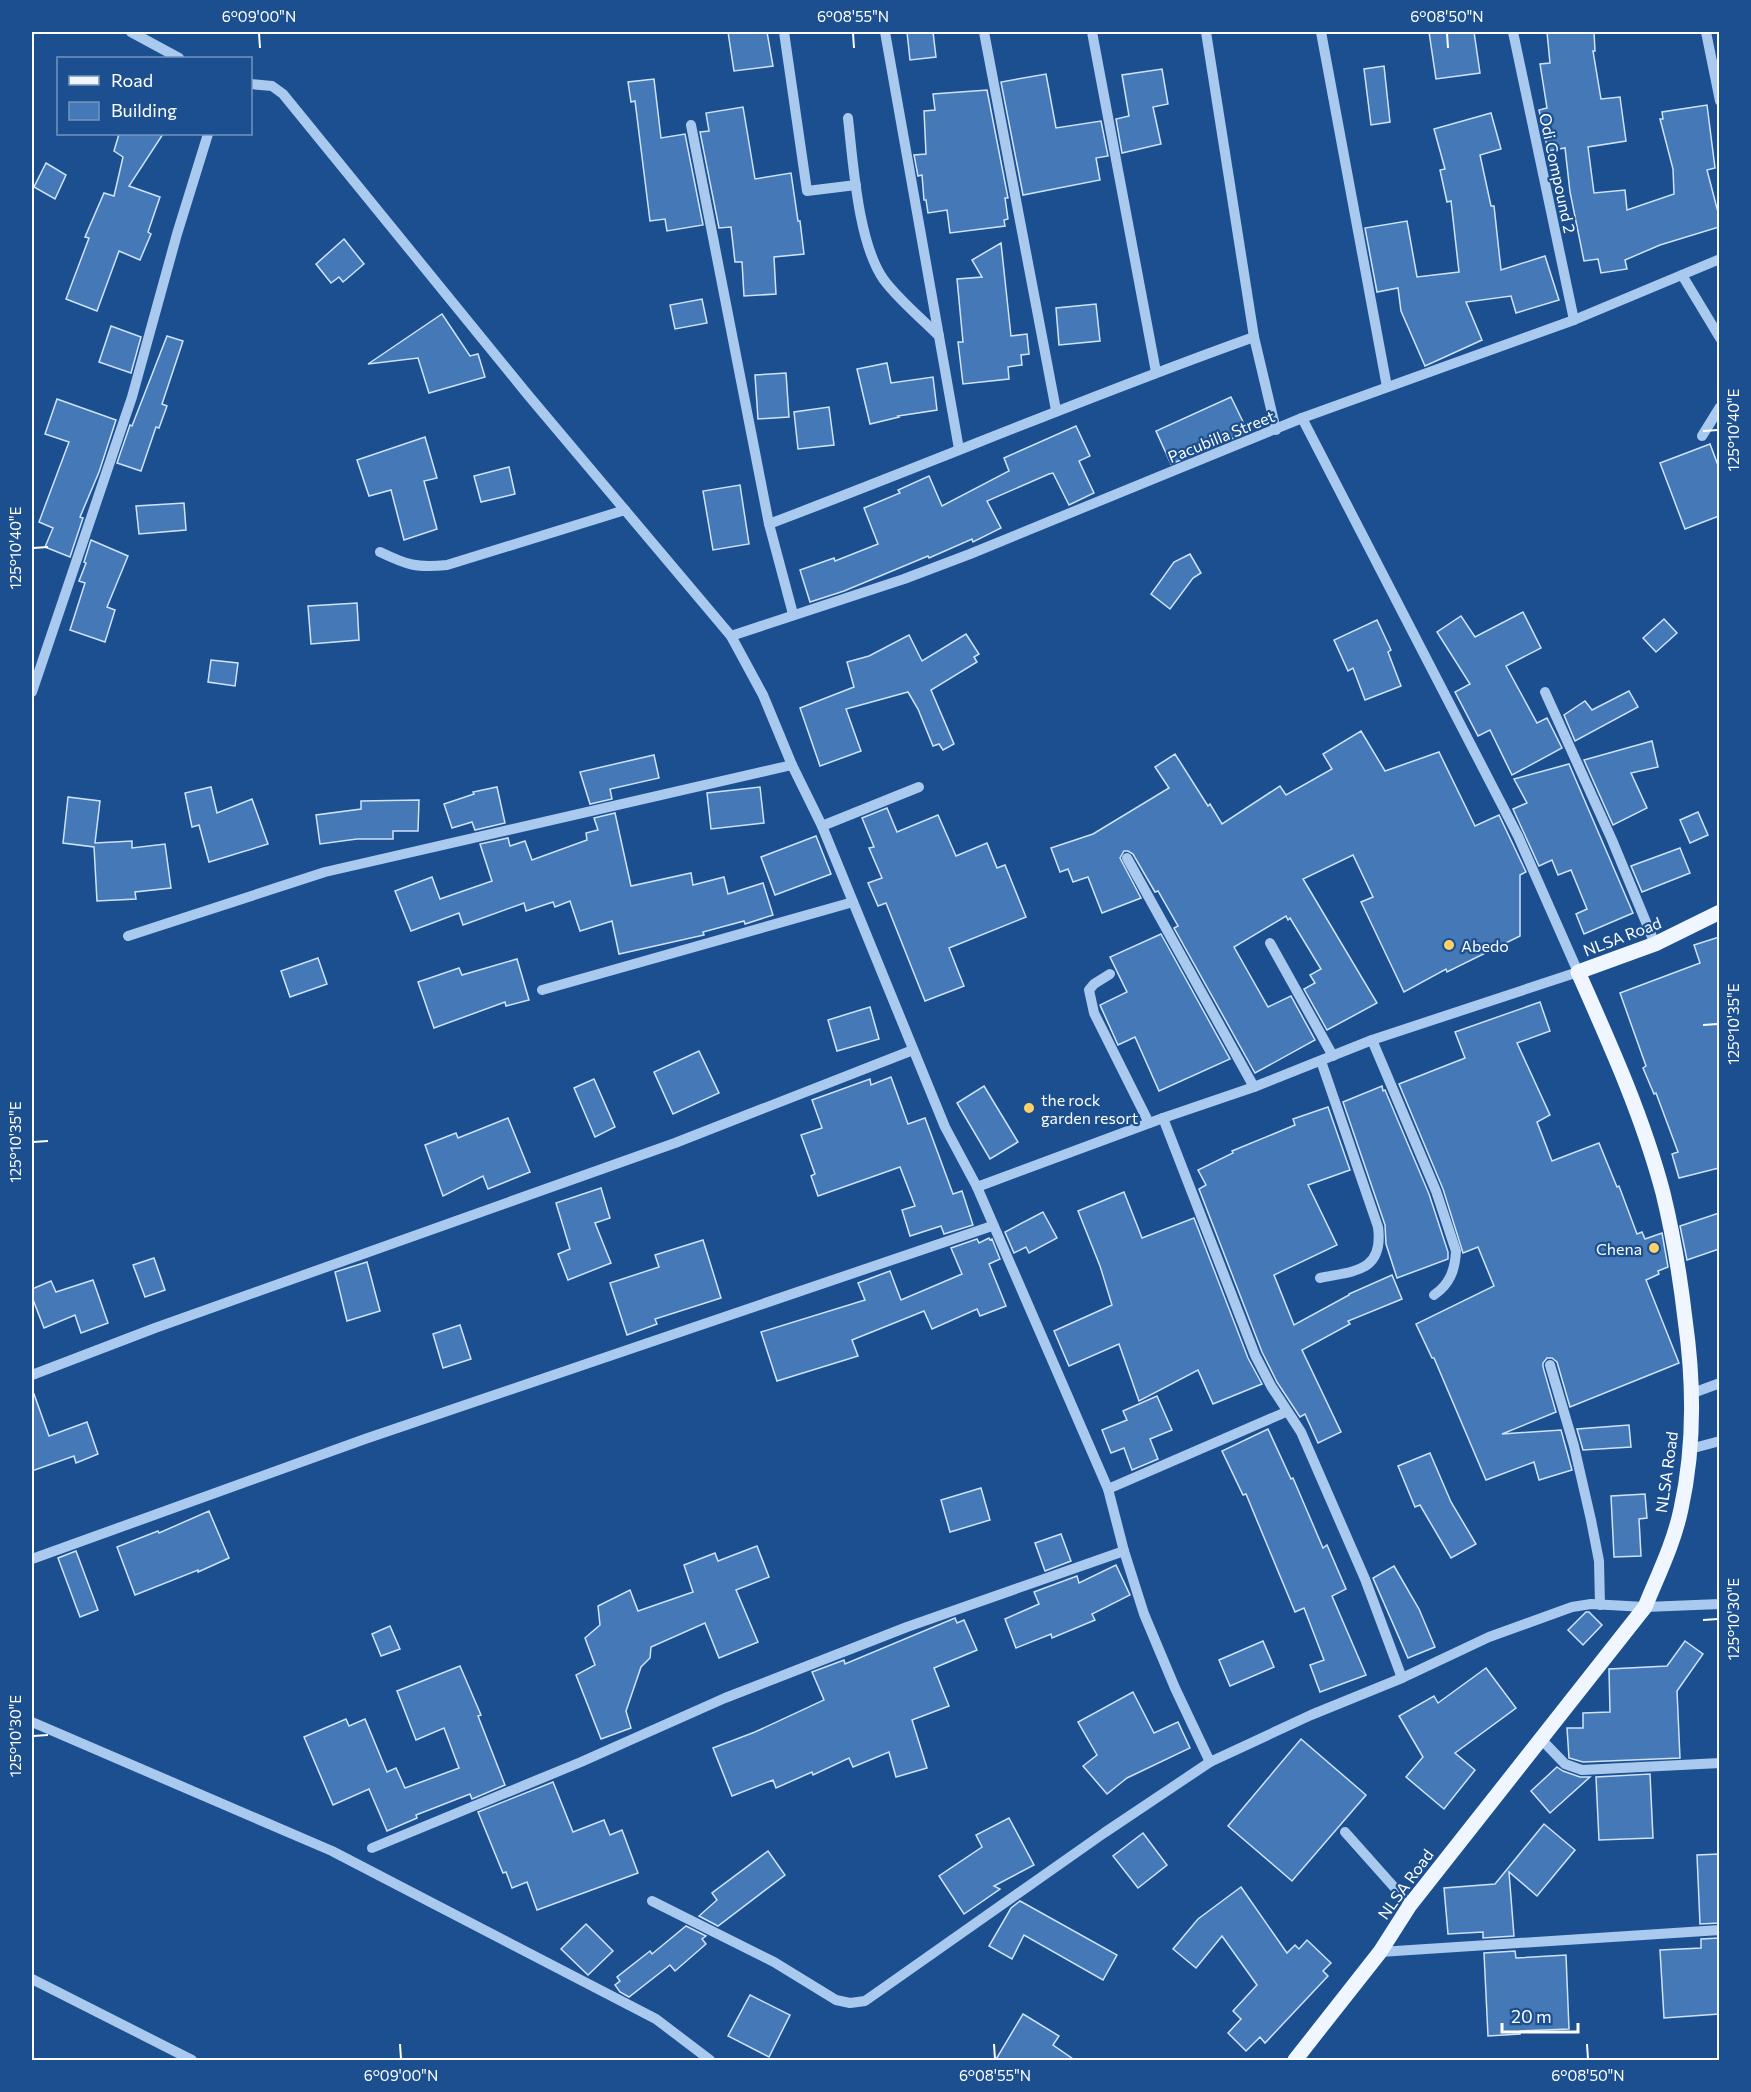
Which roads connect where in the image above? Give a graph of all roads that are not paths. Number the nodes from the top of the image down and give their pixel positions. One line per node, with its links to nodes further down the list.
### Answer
1 (131, 32): 10 (street)
2 (784, 32): 16 (street)
3 (885, 32): 20 (street)
4 (984, 32): 26 (street)
5 (1092, 32): 23 (street)
6 (1206, 32): 21 (street)
7 (1321, 32): 24 (street)
8 (1513, 32): 19 (street, Odi Compound 2)
9 (1706, 32): 12 (street)
10 (177, 57)
11 (252, 84): 31 (street)
12 (1719, 101)
13 (848, 118): 16 (street)
14 (692, 125): 32 (street)
15 (208, 135): 36 (street)
16 (856, 185): 20 (street)
17 (1719, 259): 18 (street, Pacubilla Street)
18 (1682, 275): 19 (street, Pacubilla Street); 22 (street)
19 (1574, 320): 24 (street, Pacubilla Street)
20 (939, 336): 30 (street)
21 (1254, 336): 23 (street); 28 (street)
22 (1719, 338)
23 (1155, 372): 26 (street)
24 (1387, 387): 27 (street, Pacubilla Street)
25 (1719, 407): 29 (street)
26 (1056, 410): 30 (street)
27 (1302, 418): 28 (street, Pacubilla Street); 47 (street)
28 (1276, 430): 34 (street, Pacubilla Street)
29 (1702, 436)
30 (959, 449): 32 (street)
31 (625, 510): 33 (street); 35 (street)
32 (768, 524): 34 (street)
33 (380, 552)
34 (793, 614): 35 (street, Pacubilla Street)
35 (732, 636): 38 (street)
36 (32, 692)
37 (1545, 692): 46 (street)
38 (792, 765): 40 (street); 44 (street)
39 (920, 787): 40 (street)
40 (822, 826): 42 (street)
41 (1127, 858): 54 (street)
42 (853, 902): 49 (street); 51 (street)
43 (1719, 912): 46 (main road, NLSA Road)
44 (128, 936)
45 (1270, 944): 52 (street)
46 (1655, 944): 47 (main road, NLSA Road)
47 (1578, 972): 50 (street); 64 (main road, NLSA Road)
48 (1110, 974): 56 (street)
49 (543, 990)
50 (1372, 1040): 52 (street); 60 (street)
51 (913, 1050): 57 (street); 62 (street)
52 (1333, 1056): 53 (street)
53 (1321, 1060): 54 (street); 59 (street)
54 (1254, 1087): 55 (street)
55 (1163, 1118): 56 (street); 65 (street)
56 (1149, 1123): 57 (street)
57 (976, 1187): 58 (street)
58 (993, 1226): 68 (street); 70 (street)
59 (1320, 1278)
60 (1434, 1295)
61 (1550, 1365): 72 (street)
62 (32, 1375)
63 (1719, 1383): 64 (street)
64 (1693, 1393): 67 (main road, NLSA Road)
65 (1286, 1412): 68 (street); 74 (street)
66 (1719, 1441): 67 (street)
67 (1690, 1449): 73 (main road, NLSA Road)
68 (1108, 1489): 69 (street)
69 (1124, 1551): 77 (street); 80 (street)
70 (32, 1559)
71 (1719, 1604): 73 (street)
72 (1600, 1605): 73 (street); 74 (street)
73 (1645, 1607): 76 (main road, NLSA Road)
74 (1402, 1678): 77 (street)
75 (32, 1722): 87 (street)
76 (1540, 1738): 78 (street); 82 (main road, NLSA Road)
77 (1210, 1762): 81 (street)
78 (1719, 1763)
79 (1345, 1832): 82 (street)
80 (372, 1848)
81 (652, 1901)
82 (1410, 1905): 84 (main road, NLSA Road)
83 (1719, 1930): 84 (street)
84 (1380, 1952): 88 (main road, NLSA Road)
85 (32, 1979): 86 (street)
86 (192, 2061)
87 (710, 2061)
88 (1295, 2061)

